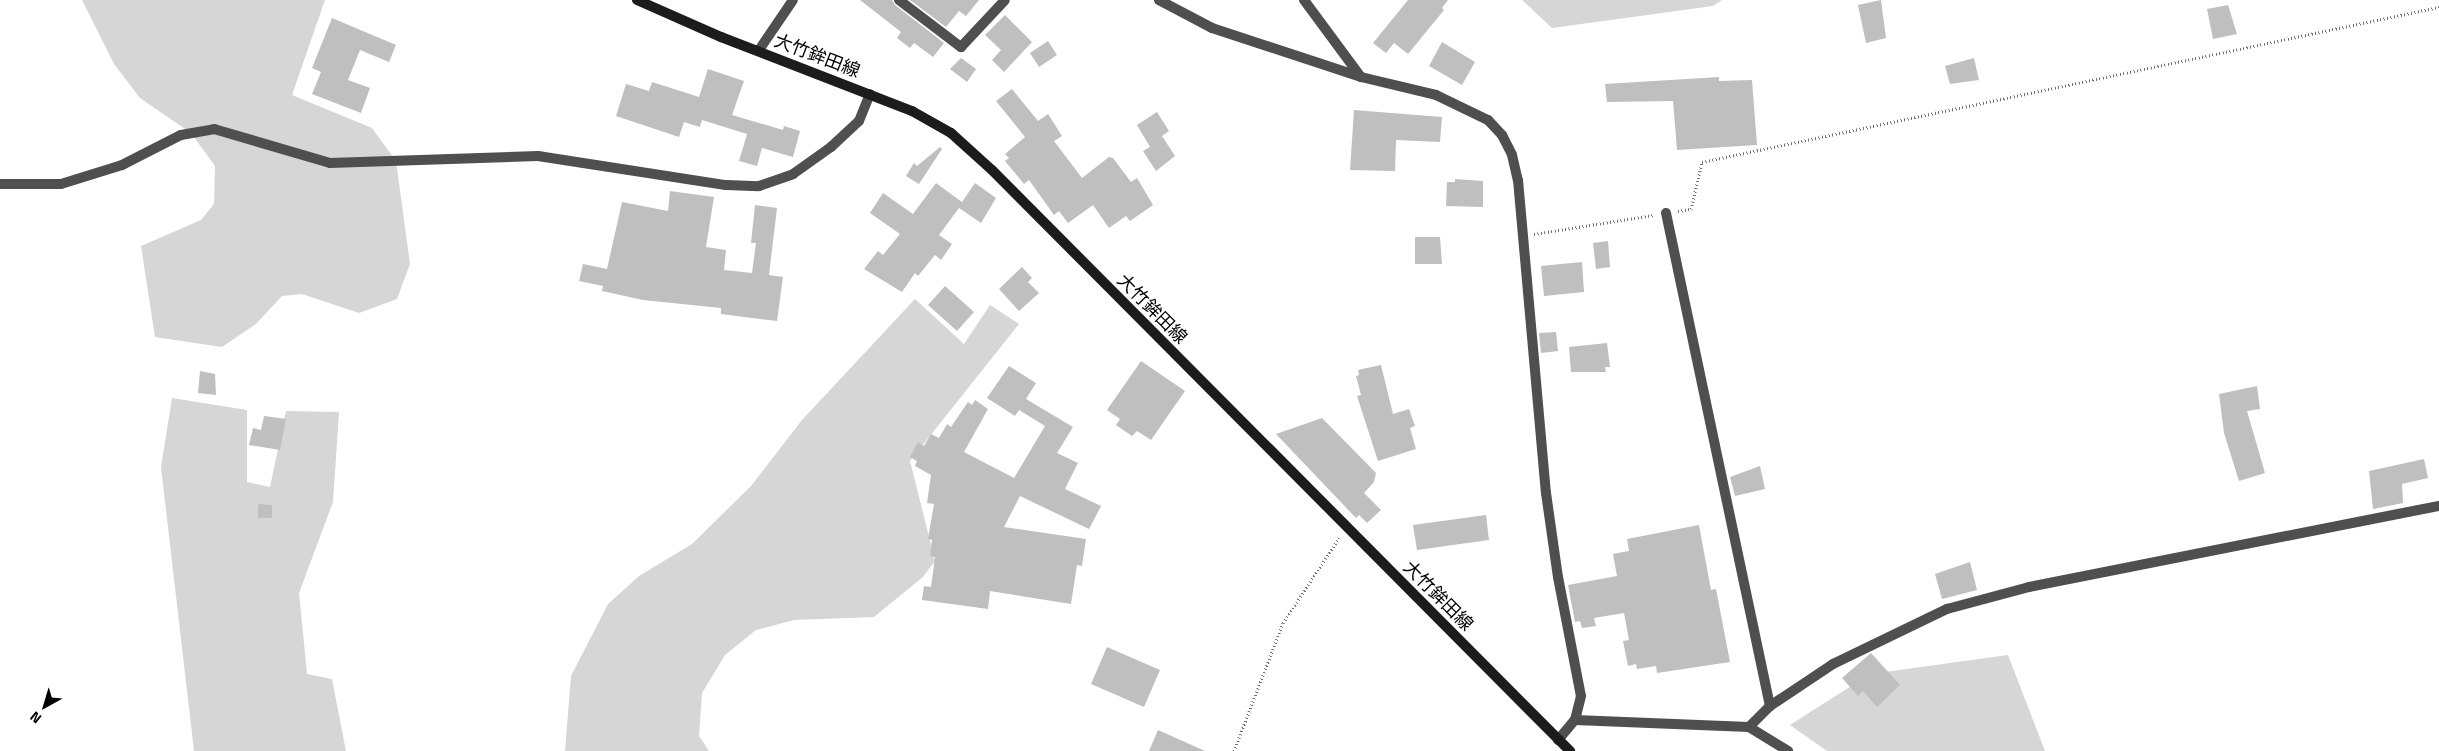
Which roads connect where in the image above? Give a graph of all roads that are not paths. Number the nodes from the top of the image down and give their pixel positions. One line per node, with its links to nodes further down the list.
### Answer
1 (638, 0): 7 (main road, 大竹鉾田線)
2 (793, 0): 7 (street)
3 (899, 0): 4 (street)
4 (1005, 0)
5 (1158, 0): 8 (street)
6 (1304, 0): 8 (street)
7 (759, 50): 9 (main road, 大竹鉾田線)
8 (1361, 77): 14 (street)
9 (870, 94): 10 (street); 16 (main road, 大竹鉾田線)
10 (0, 184)
11 (1666, 213): 13 (street)
12 (2439, 506): 13 (street)
13 (1770, 706): 15 (street)
14 (1575, 720): 15 (street); 16 (street)
15 (1749, 727): 18 (street)
16 (1558, 740): 17 (main road, 大竹鉾田線)
17 (1570, 751)
18 (1788, 751)

